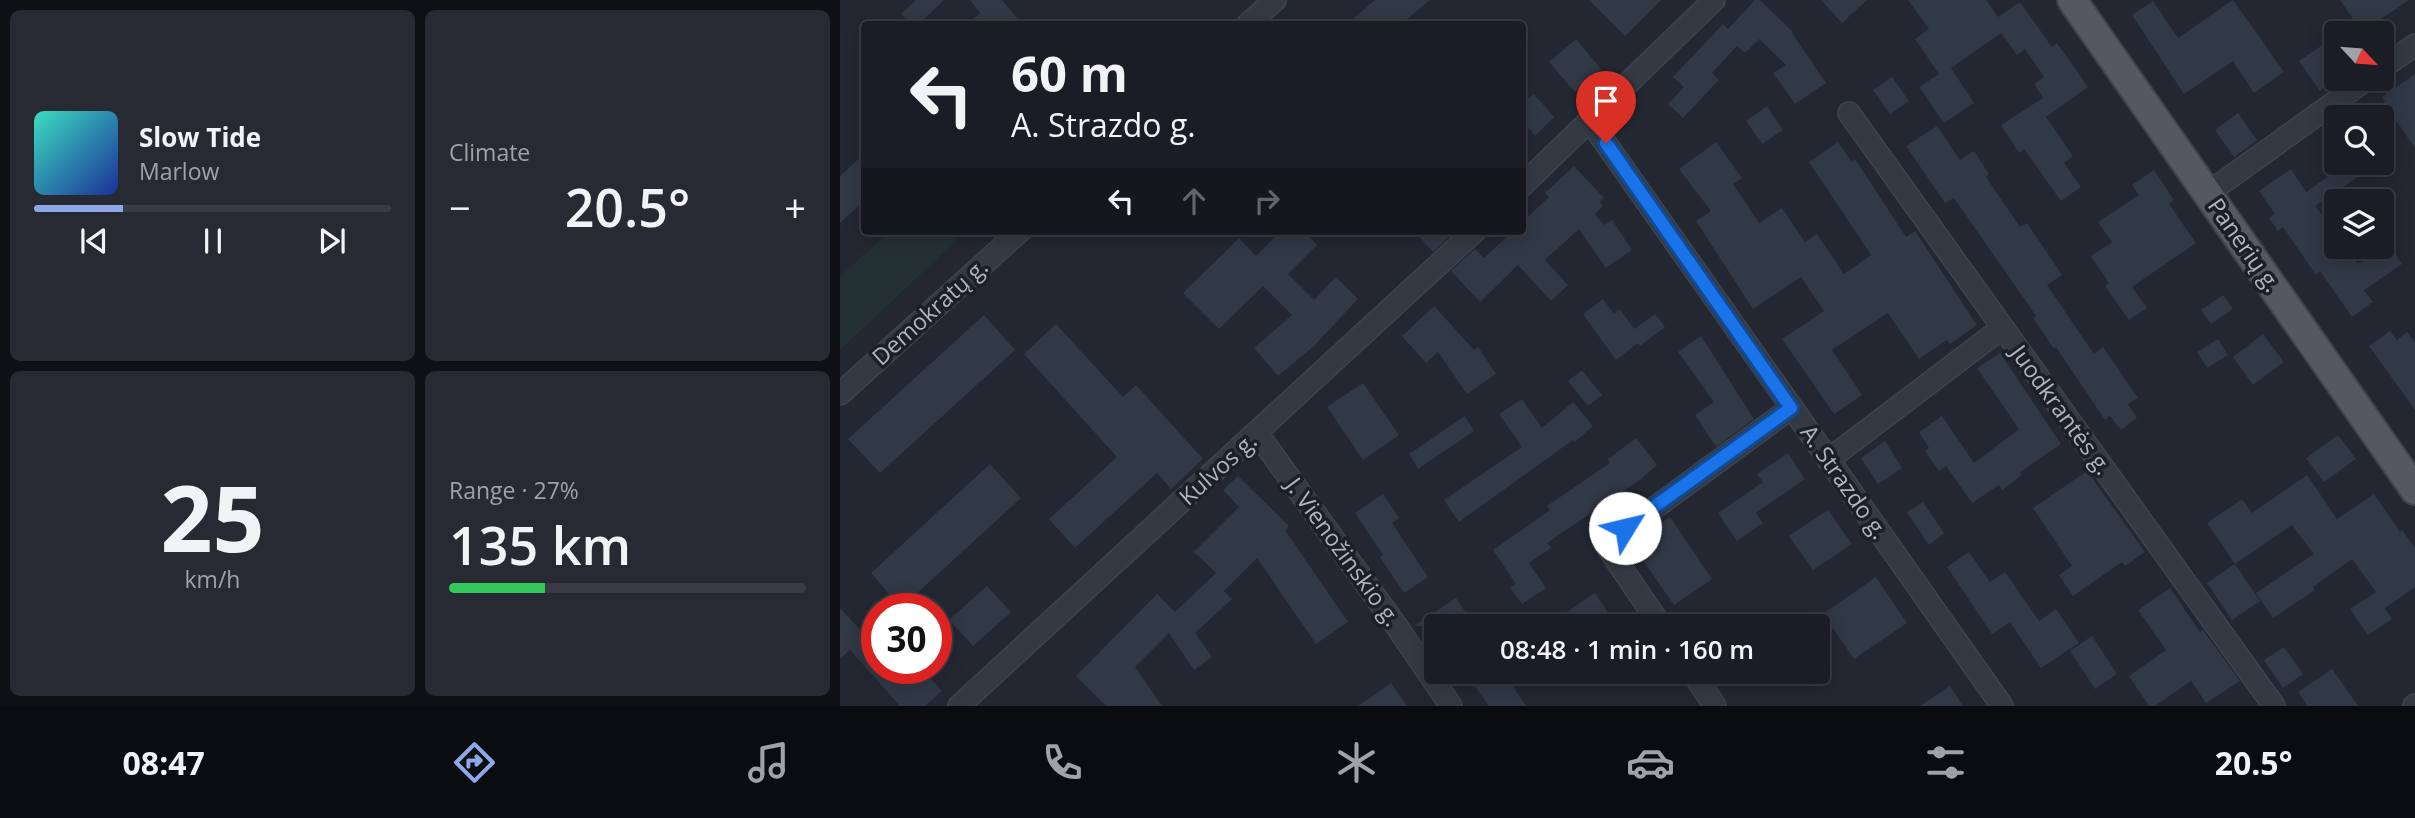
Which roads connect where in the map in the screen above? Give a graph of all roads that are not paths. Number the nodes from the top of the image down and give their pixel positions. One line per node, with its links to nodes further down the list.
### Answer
1 (1275, 0): 4 (street)
2 (1714, 0): 9 (street)
3 (2072, 0): 11 (main road, Panerių g.)
4 (1251, 21)
5 (2415, 45): 6 (street)
6 (2394, 60)
7 (2350, 91): 11 (street)
8 (1849, 113): 14 (street, Juodkrantės g.)
9 (1590, 121): 10 (street); 16 (street, A. Strazdo g.)
10 (1526, 182)
11 (2208, 192): 19 (main road, Panerių g.)
12 (1016, 235): 15 (street, Demokratų g.)
13 (1471, 235): 17 (street, Kulvos g.)
14 (2002, 328): 18 (street); 26 (street, Juodkrantės g.)
15 (840, 394)
16 (1791, 408): 18 (street, A. Strazdo g.); 20 (street)
17 (1257, 433): 22 (street, Kulvos g.); 23 (street, J. Vienožinskio g.)
18 (1828, 460): 25 (street, A. Strazdo g.)
19 (2415, 490)
20 (1653, 614)
21 (1700, 684): 24 (street)
22 (959, 706)
23 (1451, 706)
24 (1715, 706)
25 (2002, 706)
26 (2274, 706)

